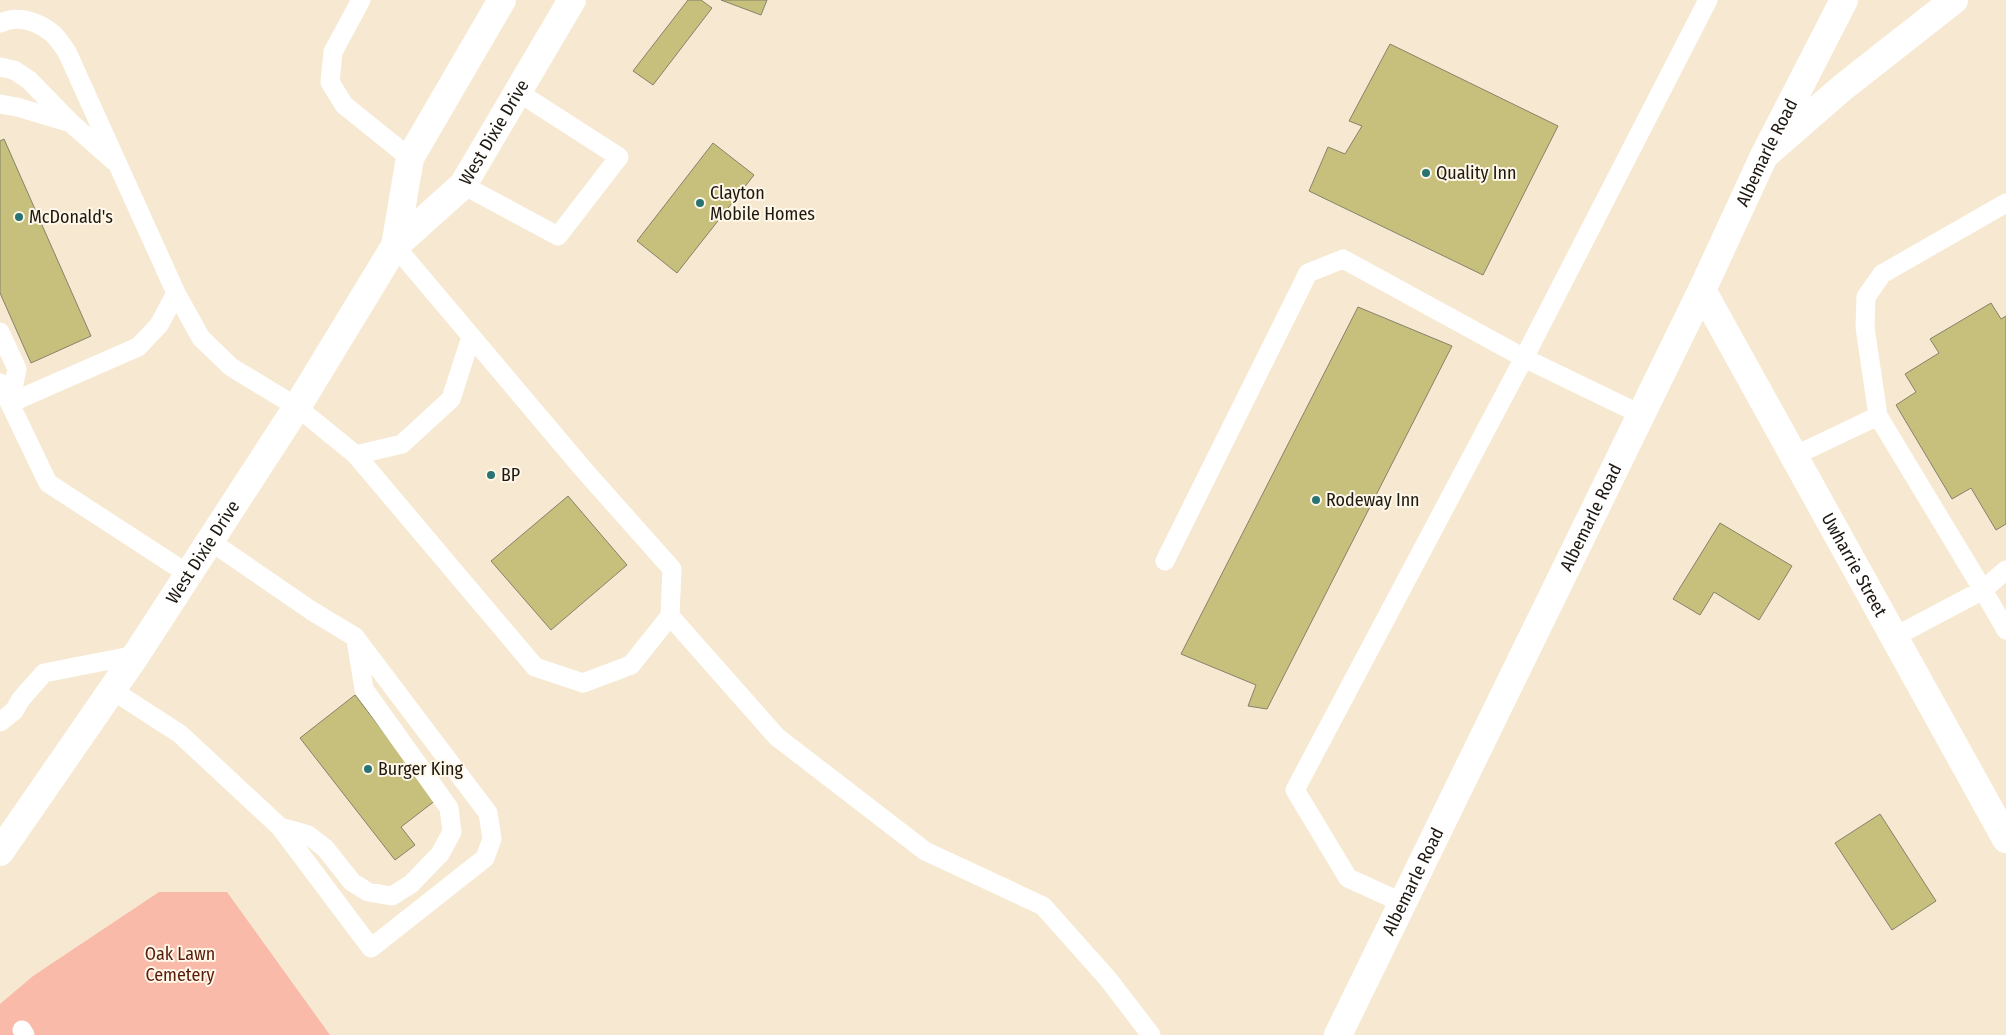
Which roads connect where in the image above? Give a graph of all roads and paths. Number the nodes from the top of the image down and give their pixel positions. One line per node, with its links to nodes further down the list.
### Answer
1 (361, 0): 13 (lane)
2 (502, 0): 13 (main road, West Dixie Drive)
3 (572, 0): 9 (main road, West Dixie Drive)
4 (1708, 0): 22 (lane)
5 (1844, 0): 12 (main road, Albemarle Road)
6 (1954, 0): 12 (main road)
7 (0, 23): 14 (lane)
8 (0, 67): 11 (lane)
9 (518, 92): 15 (main road, West Dixie Drive); 15 (lane)
10 (0, 104): 11 (lane)
11 (72, 124): 14 (lane)
12 (1764, 156): 18 (main road, Albemarle Road)
13 (410, 158): 17 (main road, West Dixie Drive)
14 (119, 165): 19 (lane)
15 (463, 185): 17 (main road, West Dixie Drive)
16 (2006, 203): 27 (lane)
17 (395, 246): 21 (lane); 25 (main road, West Dixie Drive)
18 (1702, 290): 26 (main road, Albemarle Road); 29 (main road, Uwharrie Street)
19 (176, 293): 24 (lane); 25 (lane)
20 (0, 332): 24 (lane)
21 (471, 337): 28 (lane); 35 (lane)
22 (1524, 358): 26 (lane); 31 (lane); 45 (lane)
23 (0, 383): 24 (lane)
24 (10, 403): 33 (lane)
25 (298, 407): 28 (lane); 30 (main road, West Dixie Drive)
26 (1642, 415): 45 (main road, Albemarle Road)
27 (1878, 416): 29 (lane); 34 (lane)
28 (356, 455): 35 (lane)
29 (1794, 456): 38 (main road, Uwharrie Street)
30 (210, 541): 33 (main road, West Dixie Drive); 37 (lane)
31 (1165, 561)
32 (2006, 570): 34 (lane)
33 (188, 574): 39 (main road, West Dixie Drive)
34 (1982, 590): 36 (lane); 38 (lane)
35 (670, 616): 46 (lane)
36 (2006, 630)
37 (355, 637): 42 (lane); 42 (lane)
38 (1894, 637): 43 (main road, Uwharrie Street)
39 (136, 655): 40 (main road, West Dixie Drive); 41 (lane)
40 (112, 690): 42 (lane); 44 (main road, West Dixie Drive)
41 (0, 722)
42 (280, 827)
43 (2006, 840)
44 (0, 852)
45 (1403, 903): 47 (main road, Albemarle Road)
46 (1150, 1035)
47 (1338, 1035)

